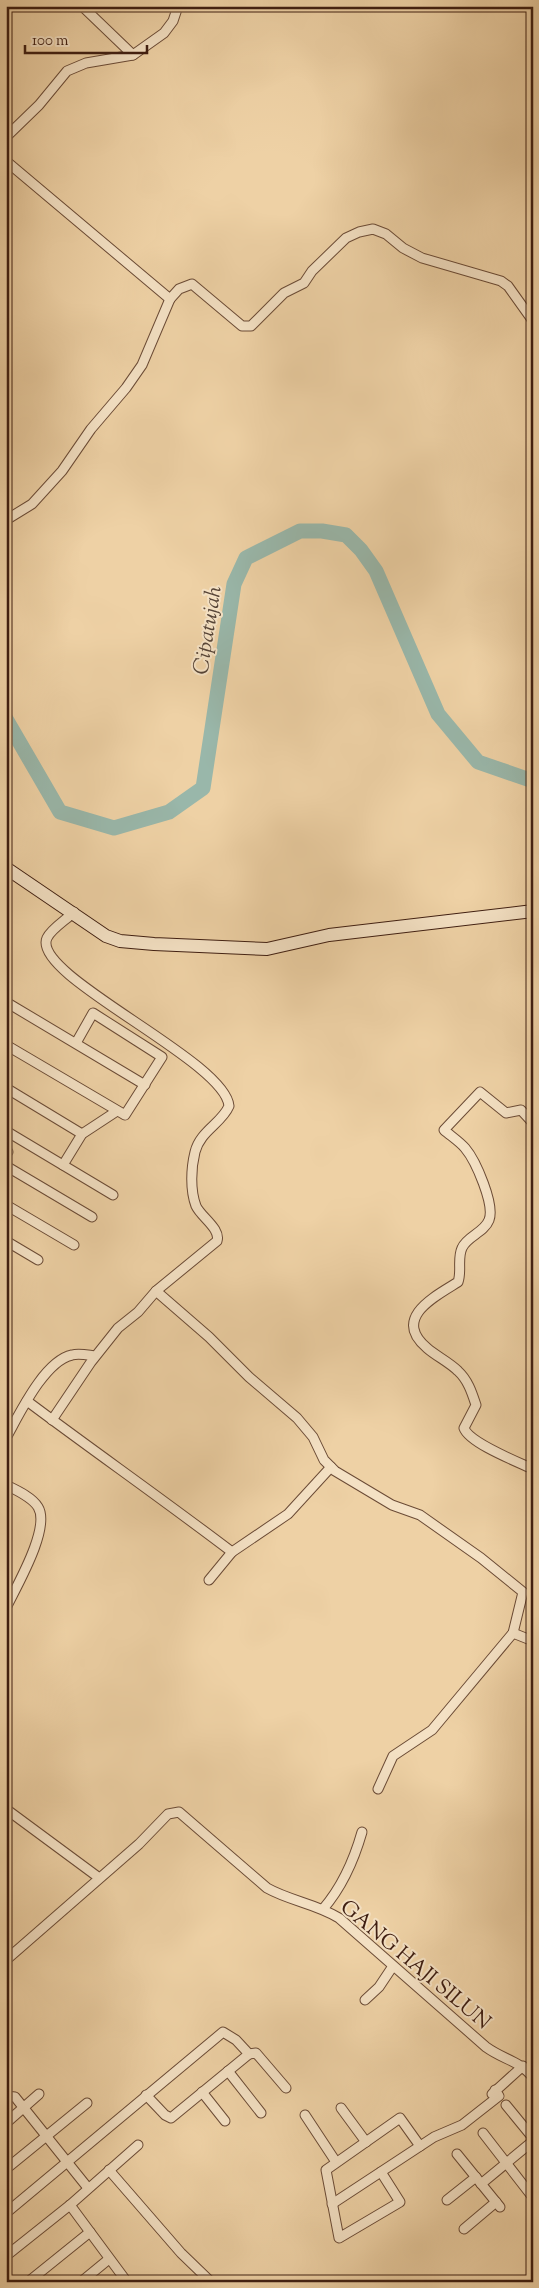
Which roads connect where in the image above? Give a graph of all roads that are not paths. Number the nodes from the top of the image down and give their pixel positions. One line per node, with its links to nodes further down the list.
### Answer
1 (82, 6): 3 (street)
2 (178, 6): 3 (street)
3 (133, 55): 4 (street)
4 (6, 137)
5 (6, 161): 6 (street)
6 (170, 299): 7 (street); 8 (street)
7 (533, 321)
8 (6, 520)
9 (6, 868): 10 (street)
10 (74, 912): 11 (street); 31 (street)
11 (533, 912)
12 (6, 1002): 13 (street)
13 (76, 1043): 15 (street); 15 (street)
14 (6, 1045): 17 (street)
15 (145, 1084): 17 (street)
16 (6, 1088): 20 (street)
17 (117, 1111): 20 (street)
18 (533, 1123): 37 (street)
19 (6, 1131): 21 (street)
20 (82, 1134): 21 (street)
21 (62, 1165): 25 (street)
22 (6, 1166): 27 (street)
23 (533, 1179): 24 (street)
24 (533, 1189)
25 (113, 1195)
26 (6, 1205): 29 (street)
27 (92, 1217)
28 (6, 1241): 30 (street)
29 (74, 1245)
30 (38, 1260)
31 (156, 1291): 32 (street); 36 (street)
32 (95, 1356): 33 (street); 34 (street)
33 (27, 1401): 34 (street); 35 (street)
34 (52, 1420): 39 (street)
35 (6, 1438)
36 (331, 1467): 39 (street); 42 (street)
37 (533, 1469)
38 (6, 1485): 41 (street)
39 (232, 1552): 40 (street)
40 (209, 1580)
41 (6, 1608)
42 (513, 1633): 43 (street); 44 (street)
43 (533, 1641)
44 (378, 1789)
45 (6, 1809): 47 (street)
46 (362, 1832): 48 (street)
47 (98, 1877): 48 (street, GANG HAJI SILUN); 49 (street)
48 (323, 1909): 50 (street, GANG HAJI SILUN)
49 (6, 1960)
50 (393, 1966): 51 (street); 53 (street, GANG HAJI SILUN)
51 (365, 2000)
52 (249, 2054): 54 (street); 56 (street); 59 (street)
53 (523, 2066): 55 (street, GANG HAJI SILUN); 74 (street)
54 (228, 2071): 57 (street); 65 (street)
55 (533, 2077)
56 (286, 2088)
57 (202, 2092): 59 (street); 67 (street)
58 (40, 2094): 63 (street)
59 (146, 2095): 77 (street)
60 (6, 2096): 63 (street)
61 (87, 2102): 70 (street)
62 (506, 2105): 71 (street)
63 (24, 2108): 68 (street); 70 (street)
64 (341, 2108): 72 (street)
65 (261, 2114)
66 (305, 2115): 76 (street)
67 (225, 2121)
68 (6, 2123)
69 (483, 2133): 78 (street)
70 (47, 2136): 77 (street); 79 (street)
71 (533, 2140): 78 (street)
72 (366, 2142): 74 (street); 76 (street)
73 (138, 2145): 80 (street)
74 (420, 2146): 81 (street)
75 (457, 2154): 82 (street)
76 (336, 2162): 86 (street)
77 (68, 2163): 83 (street); 88 (street)
78 (506, 2163): 82 (street); 84 (street)
79 (6, 2169)
80 (109, 2170): 83 (street); 96 (street)
81 (381, 2172): 86 (street); 86 (street)
82 (478, 2180): 85 (street); 89 (street)
83 (88, 2188): 87 (street)
84 (531, 2195)
85 (446, 2200)
86 (332, 2204)
87 (70, 2205): 90 (street); 91 (street)
88 (6, 2213)
89 (464, 2229)
90 (90, 2232): 92 (street); 93 (street)
91 (6, 2256)
92 (109, 2259): 94 (street); 95 (street)
93 (28, 2282)
94 (81, 2282)
95 (127, 2282)
96 (211, 2282)

